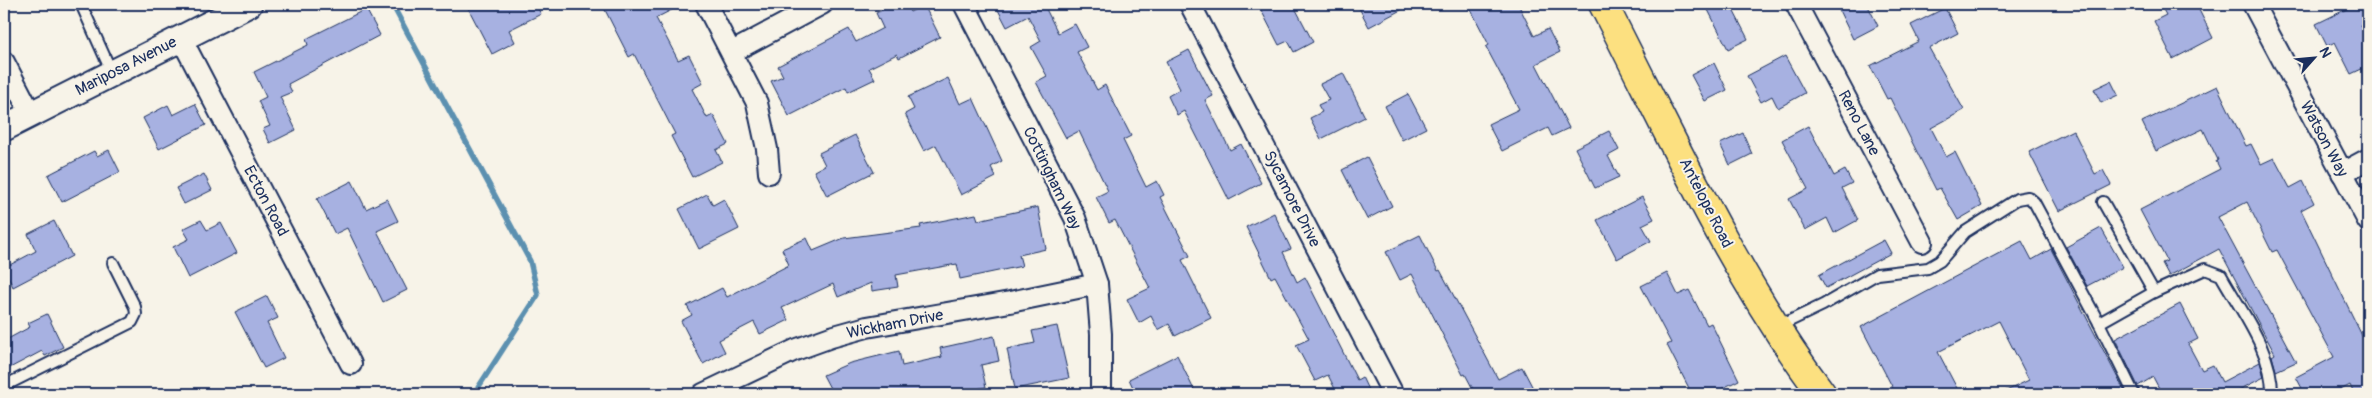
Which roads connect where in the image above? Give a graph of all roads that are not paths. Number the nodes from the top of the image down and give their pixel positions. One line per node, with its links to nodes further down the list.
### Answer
1 (81, 4): 13 (lane)
2 (249, 4): 10 (street, Mariposa Avenue)
3 (706, 4): 11 (street)
4 (822, 4): 11 (street)
5 (964, 4): 23 (street, Cottingham Way)
6 (1190, 4): 31 (street, Sycamore Drive)
7 (1603, 4): 26 (main road, Antelope Road)
8 (1796, 4): 21 (street, Reno Lane)
9 (2252, 4): 17 (street, Watson Way)
10 (181, 38): 13 (street, Mariposa Avenue); 27 (street, Ecton Road)
11 (732, 52): 18 (street)
12 (4, 62): 14 (street)
13 (112, 73): 14 (street, Mariposa Avenue)
14 (30, 114): 15 (street, Mariposa Avenue)
15 (4, 128)
16 (2368, 159): 17 (street)
17 (2342, 172): 20 (street, Watson Way)
18 (769, 173)
19 (2103, 202): 24 (lane)
20 (2368, 221)
21 (1922, 242)
22 (113, 263): 28 (lane)
23 (1097, 284): 29 (street, Wickham Drive); 30 (street, Cottingham Way)
24 (2154, 292): 25 (lane); 34 (lane)
25 (2099, 323): 26 (lane); 33 (lane)
26 (1776, 327): 32 (main road, Antelope Road)
27 (351, 364)
28 (4, 386)
29 (702, 394)
30 (1101, 394)
31 (1393, 394)
32 (1822, 394)
33 (2134, 394)
34 (2272, 394)

